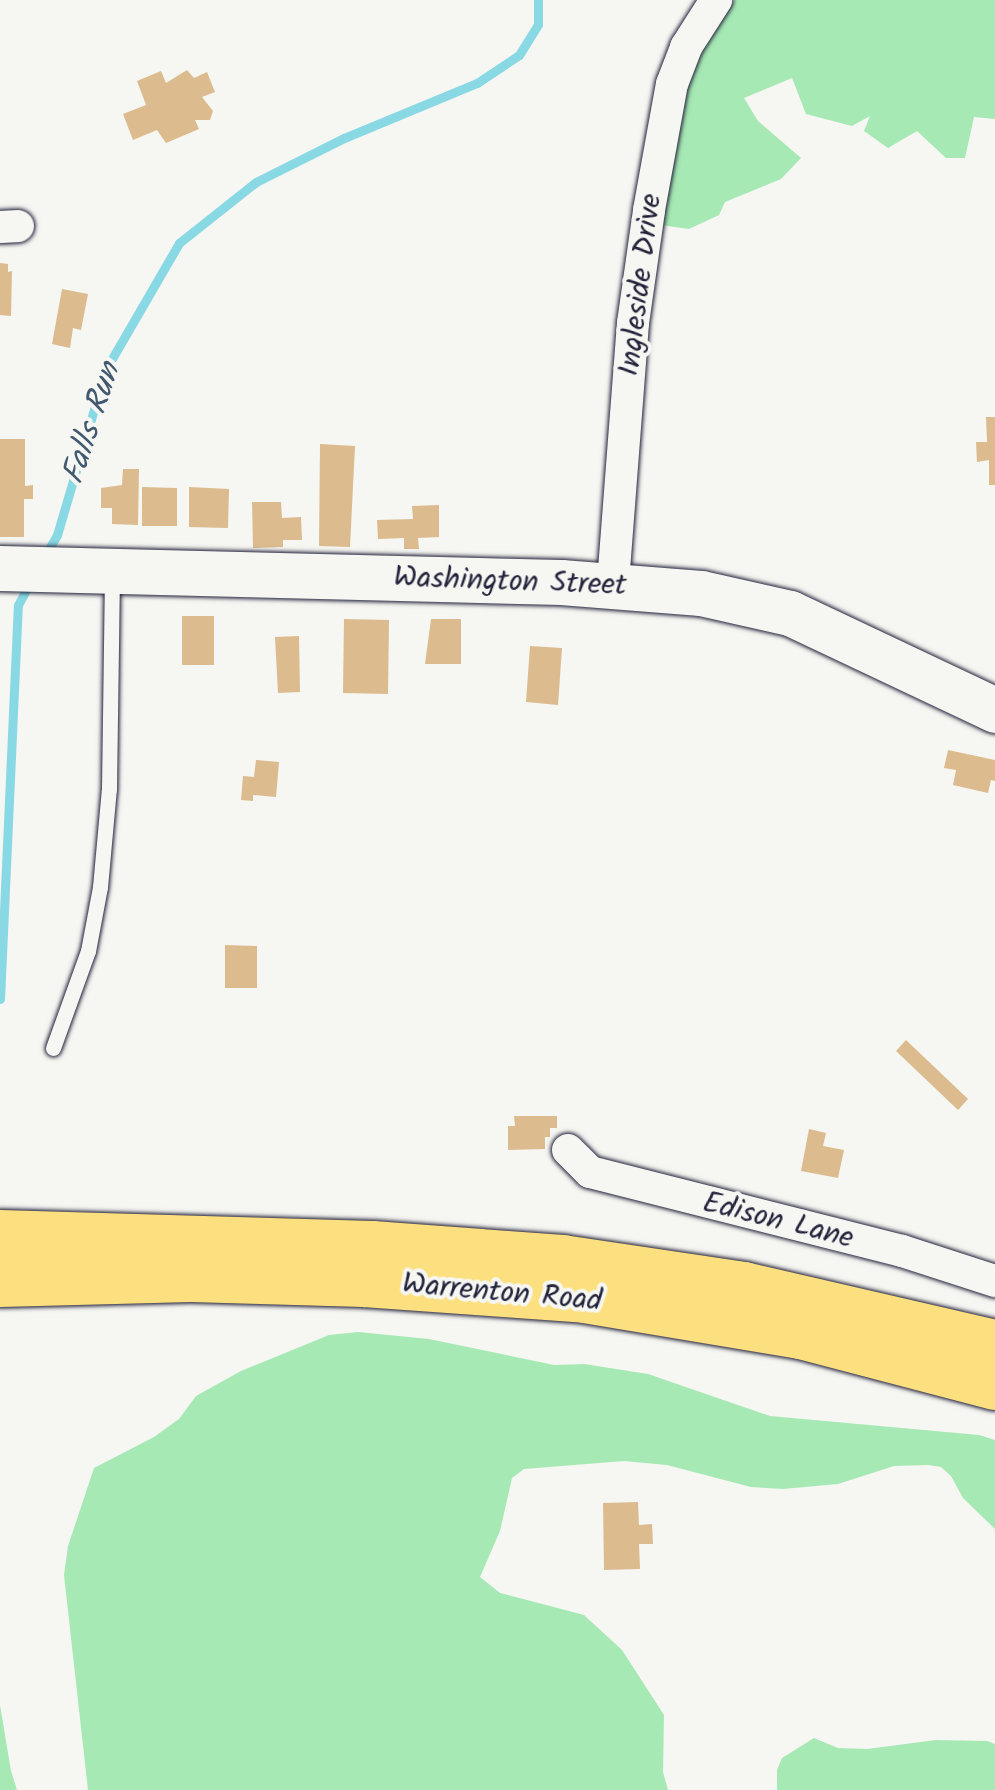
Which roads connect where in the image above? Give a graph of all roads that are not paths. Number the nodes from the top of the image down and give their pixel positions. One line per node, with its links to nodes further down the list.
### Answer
1 (716, 0): 4 (street, Ingleside Drive)
2 (10, 569): 3 (street, Washington Street)
3 (112, 571): 4 (street, Washington Street); 6 (lane)
4 (613, 584): 5 (street, Washington Street)
5 (995, 710)
6 (53, 1048)
7 (568, 1150): 9 (street, Edison Lane)
8 (0, 1235): 11 (main road, Warrenton Road)
9 (995, 1281)
10 (0, 1282): 12 (main road, Warrenton Road)
11 (995, 1344)
12 (995, 1385)

